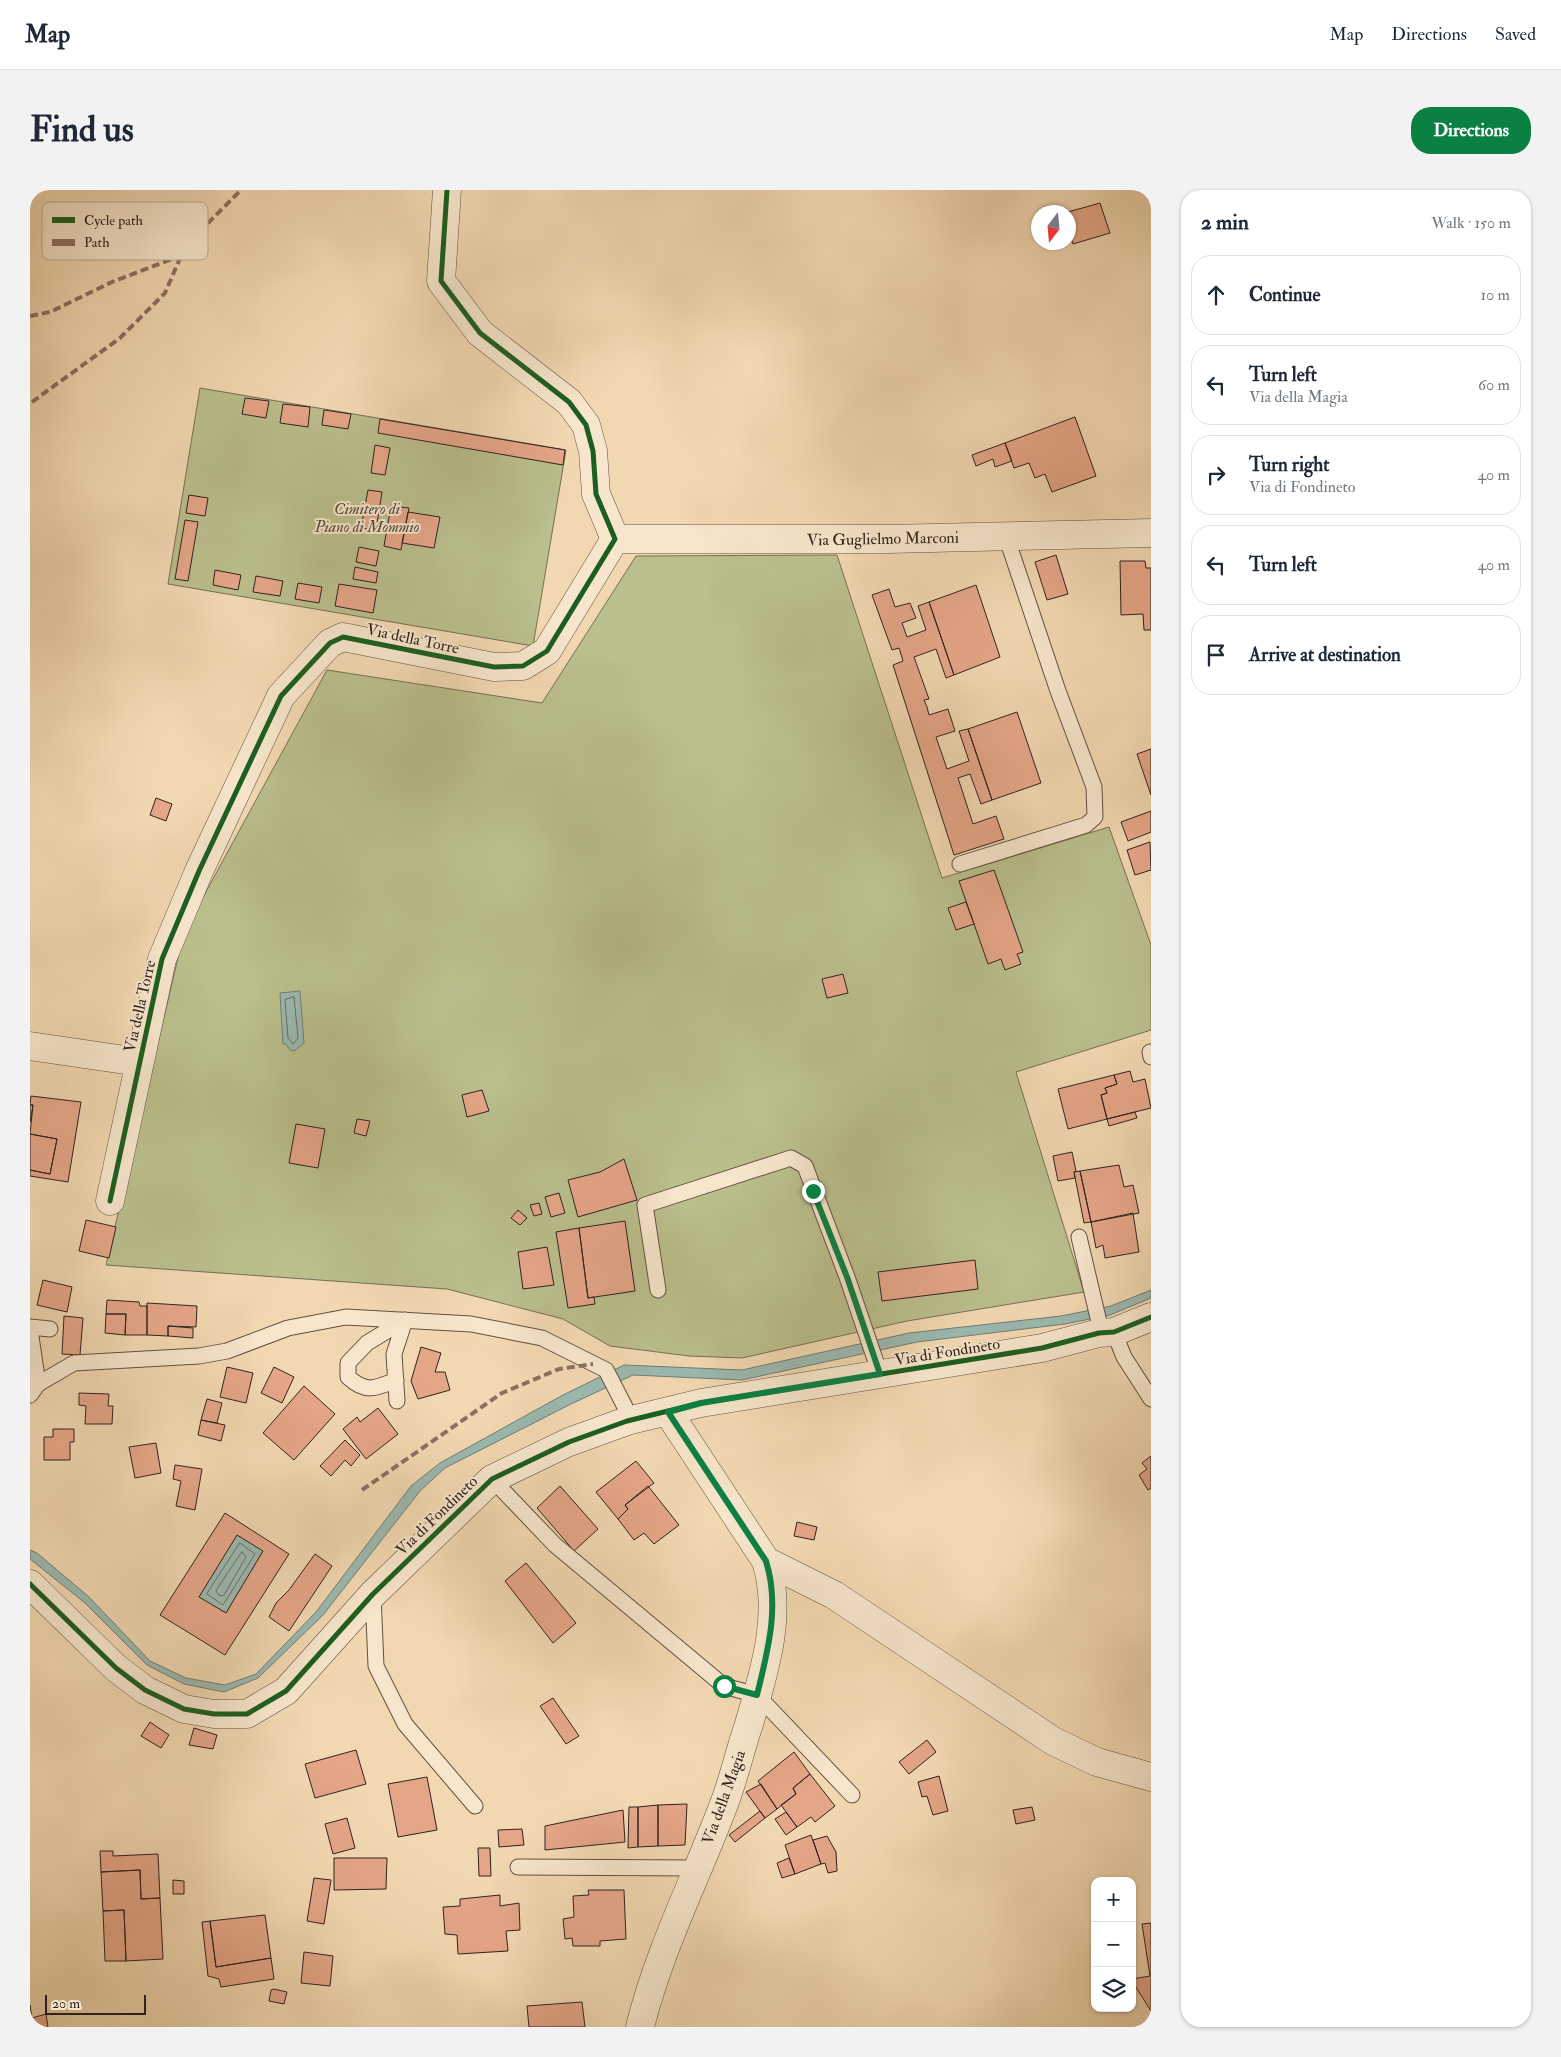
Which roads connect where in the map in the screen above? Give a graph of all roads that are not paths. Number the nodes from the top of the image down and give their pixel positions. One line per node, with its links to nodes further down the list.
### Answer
1 (446, 190): 4 (street)
2 (1151, 533): 3 (street, Via Guglielmo Marconi)
3 (1006, 536): 4 (street, Via Guglielmo Marconi); 5 (lane)
4 (616, 540): 7 (street, Via della Torre)
5 (960, 864)
6 (30, 1046): 7 (street)
7 (139, 1062): 8 (street, Via della Torre)
8 (110, 1201)
9 (1079, 1237): 14 (lane)
10 (658, 1290): 16 (lane)
11 (1151, 1317): 14 (street, Via di Fondineto)
12 (405, 1320): 17 (lane); 17 (lane); 18 (lane); 22 (lane)
13 (30, 1329): 15 (lane); 18 (lane)
14 (1104, 1329): 16 (street, Via di Fondineto); 19 (lane)
15 (50, 1330)
16 (877, 1365): 21 (street, Via di Fondineto)
17 (396, 1380): 20 (lane)
18 (34, 1390)
19 (1151, 1399)
20 (397, 1401)
21 (668, 1412): 22 (street, Via di Fondineto); 24 (street, Via della Magia)
22 (626, 1414): 23 (street, Via di Fondineto)
23 (492, 1479): 26 (street, Via di Fondineto); 27 (lane)
24 (766, 1561): 27 (street, Via della Magia); 28 (street)
25 (30, 1584): 26 (street, Via di Fondineto)
26 (373, 1594): 30 (lane)
27 (757, 1695): 29 (lane); 32 (street, Via della Magia)
28 (1151, 1777)
29 (852, 1795)
30 (476, 1806)
31 (518, 1867): 32 (lane)
32 (696, 1868): 33 (street, Via della Magia)
33 (640, 2027)

